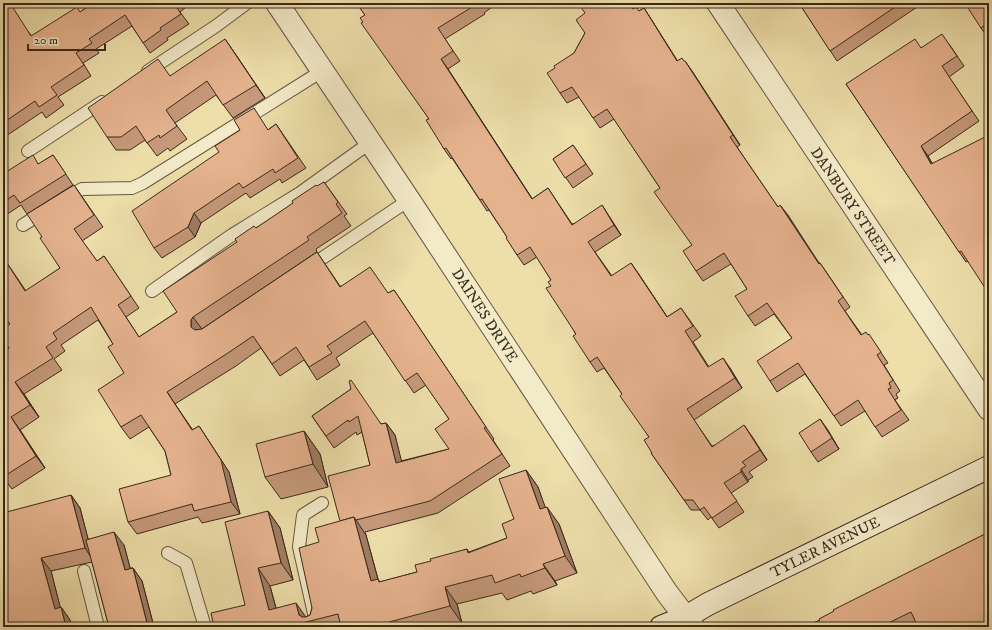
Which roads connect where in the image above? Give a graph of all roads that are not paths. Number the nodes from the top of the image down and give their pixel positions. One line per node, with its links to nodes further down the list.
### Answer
1 (247, 3): 5 (lane)
2 (277, 3): 4 (street, DAINES DRIVE)
3 (718, 3): 13 (street, DANBURY STREET)
4 (322, 70): 7 (street, DAINES DRIVE); 10 (lane)
5 (139, 78)
6 (113, 95): 8 (lane)
7 (370, 142): 9 (street, DAINES DRIVE); 12 (lane)
8 (28, 151)
9 (409, 200): 11 (lane); 18 (street, DAINES DRIVE)
10 (23, 225)
11 (298, 274)
12 (152, 291)
13 (989, 409)
14 (989, 467): 18 (street, TYLER AVENUE)
15 (322, 503): 21 (lane)
16 (168, 553): 20 (lane)
17 (84, 571): 19 (lane)
18 (689, 622): 22 (street, TYLER AVENUE)
19 (98, 627)
20 (205, 627)
21 (317, 627)
22 (661, 627)

